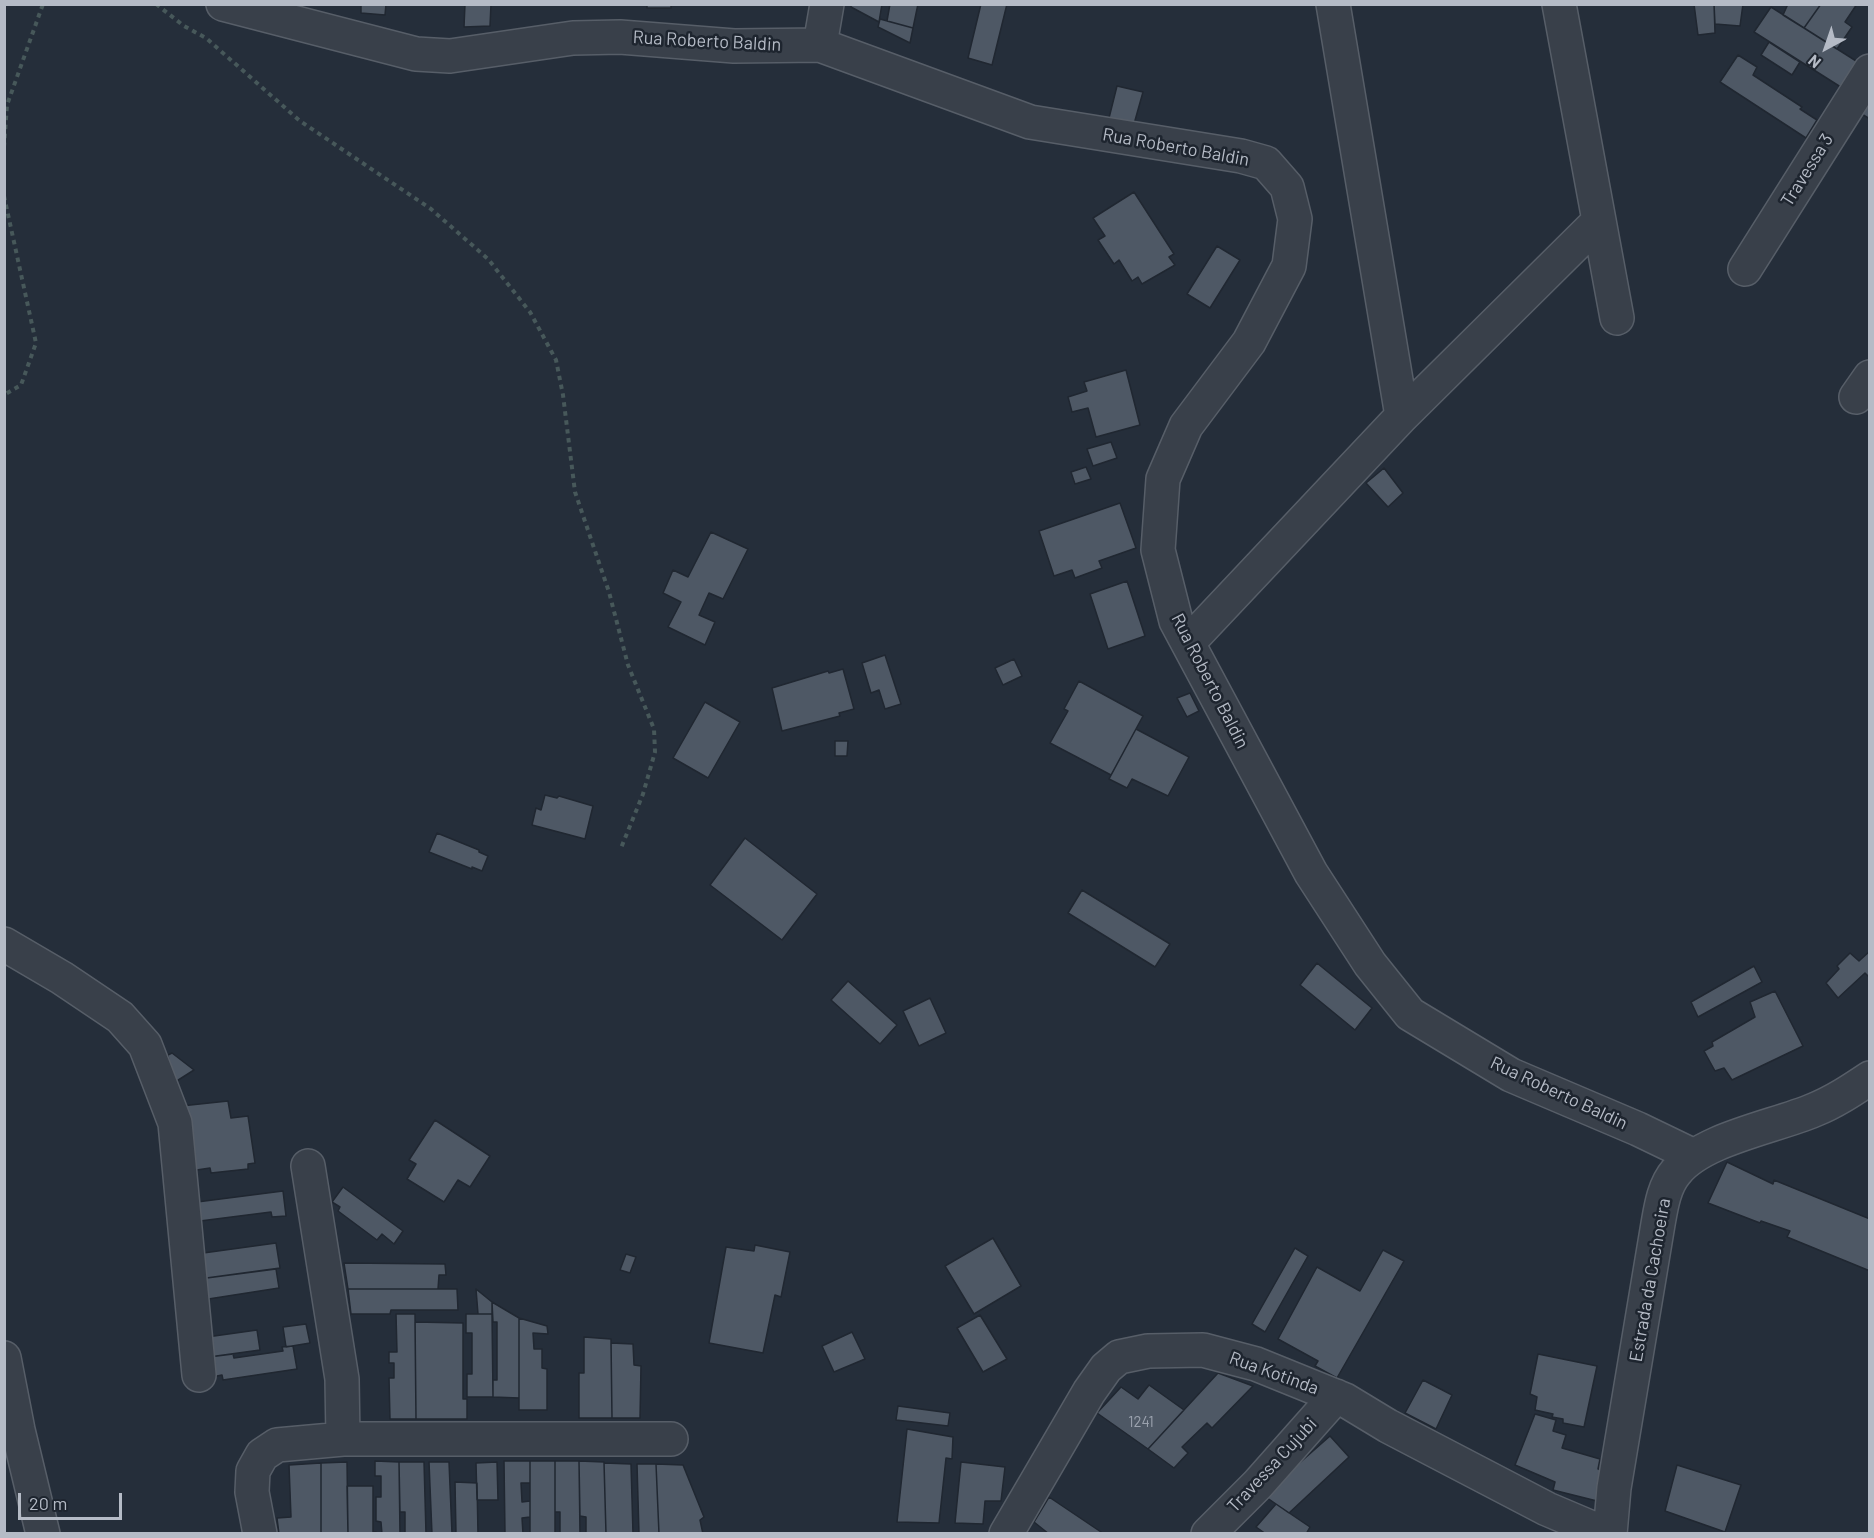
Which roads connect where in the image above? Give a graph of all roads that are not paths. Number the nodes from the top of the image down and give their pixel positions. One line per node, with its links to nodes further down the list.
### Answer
1 (223, 4): 5 (street, Rua Roberto Baldin)
2 (827, 4): 5 (street)
3 (1333, 4): 10 (street)
4 (1559, 4): 7 (street)
5 (820, 45): 11 (street, Rua Roberto Baldin)
6 (1869, 71): 8 (street, Travessa 3)
7 (1599, 221): 9 (street); 10 (street)
8 (1745, 269)
9 (1617, 318)
10 (1402, 416): 11 (street)
11 (1188, 643): 14 (street, Rua Roberto Baldin)
12 (4, 944): 16 (street)
13 (1869, 1078): 14 (street, Estrada da Cachoeira)
14 (1694, 1156): 25 (street, Estrada da Cachoeira)
15 (308, 1166): 19 (street)
16 (199, 1375)
17 (6, 1377): 21 (street)
18 (1336, 1396): 23 (street, Rua Kotinda); 24 (street, Travessa Cujubi); 25 (street, Rua Kotinda)
19 (343, 1439): 20 (street); 22 (street)
20 (671, 1439)
21 (44, 1533)
22 (260, 1533)
23 (1006, 1533)
24 (1208, 1533)
25 (1608, 1533)

